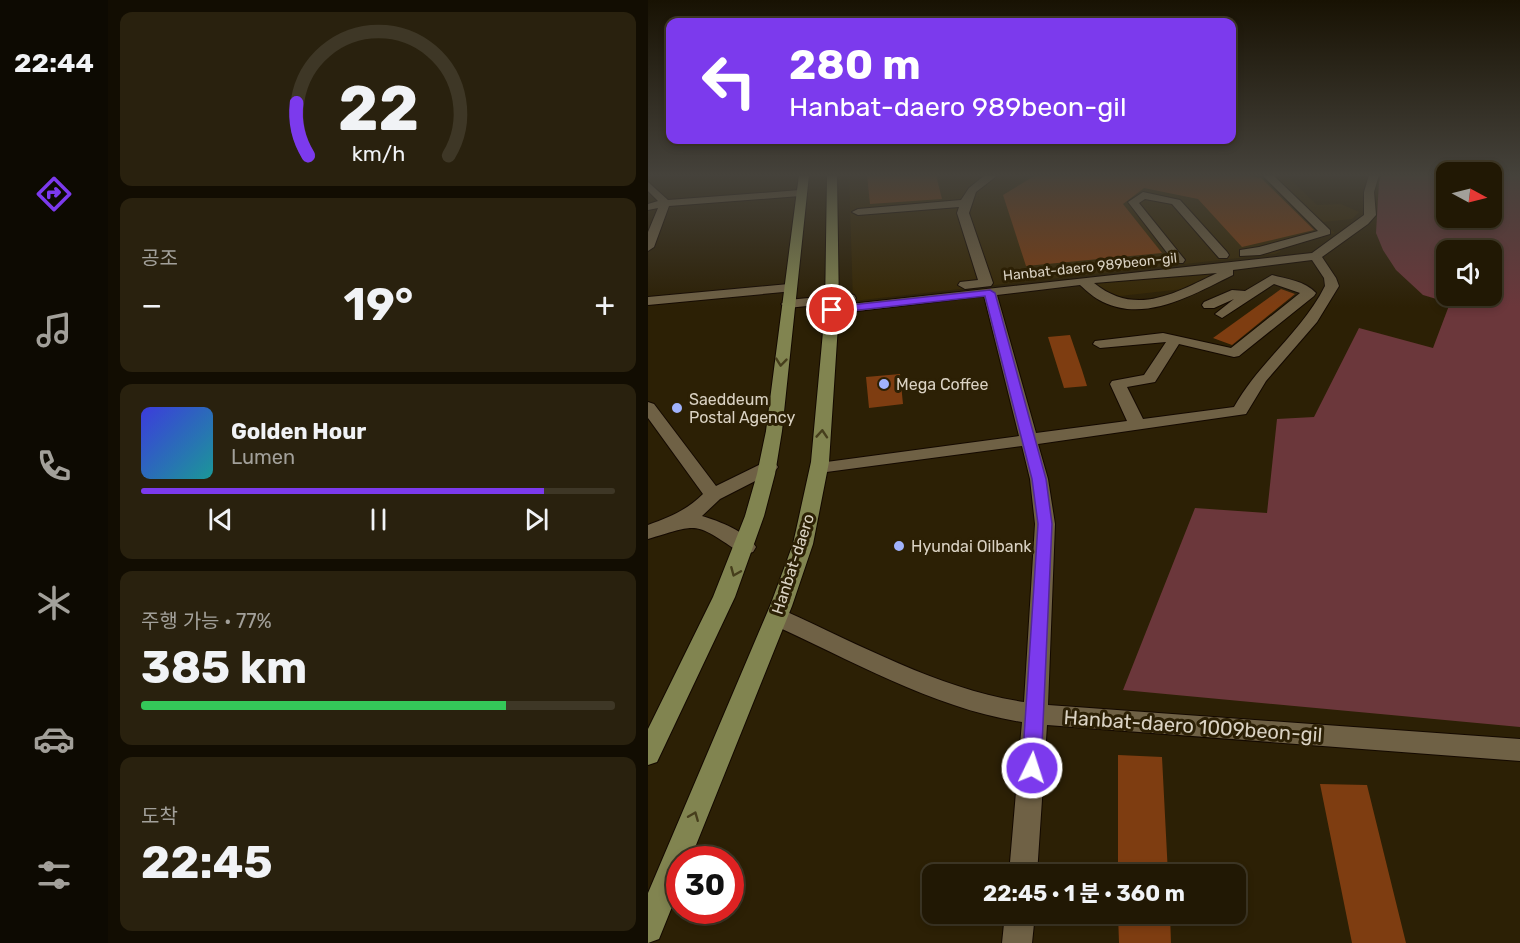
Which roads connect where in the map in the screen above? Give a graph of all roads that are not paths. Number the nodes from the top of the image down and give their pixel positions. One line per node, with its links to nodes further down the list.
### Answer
1 (659, 219): 9 (street)
2 (798, 219): 17 (main road)
3 (832, 219): 21 (main road, Hanbat-daero)
4 (965, 219): 15 (street)
5 (1147, 219): 12 (street)
6 (1191, 219): 10 (street)
7 (1313, 219): 10 (street)
8 (1367, 219): 11 (street)
9 (648, 247)
10 (1223, 255): 12 (street)
11 (1315, 256): 13 (street, Hanbat-daero 989beon-gil); 19 (street)
12 (1179, 260): 15 (street)
13 (1244, 265): 14 (street, Hanbat-daero 989beon-gil); 14 (street)
14 (1083, 281): 15 (street, Hanbat-daero 989beon-gil)
15 (988, 288): 21 (street, Hanbat-daero 989beon-gil); 28 (street)
16 (1309, 293): 18 (street); 19 (street); 24 (street)
17 (788, 296): 20 (street, Hanbat-daero 989beon-gil); 21 (street, Hanbat-daero 989beon-gil); 29 (main road, one-way to 29)
18 (1247, 296): 22 (street); 23 (street)
19 (1327, 296): 27 (street)
20 (648, 301)
21 (832, 305): 30 (main road, Hanbat-daero, one-way to 21)
22 (1209, 305)
23 (1222, 314)
24 (1175, 339): 25 (street); 27 (street)
25 (1100, 344)
26 (648, 407): 31 (street)
27 (1137, 425): 28 (street)
28 (1028, 439): 30 (street); 36 (street)
29 (769, 466): 31 (street); 34 (main road)
30 (819, 468): 35 (main road, Hanbat-daero)
31 (713, 495): 32 (street)
32 (679, 521): 33 (street); 34 (street)
33 (648, 532)
34 (746, 546): 38 (main road, one-way to 38)
35 (777, 617): 36 (street, Hanbat-daero 1009beon-gil); 41 (main road, Hanbat-daero, one-way to 35)
36 (1035, 714): 37 (street, Hanbat-daero 1009beon-gil); 39 (street)
37 (1520, 750)
38 (648, 754)
39 (1024, 864)
40 (1019, 924): 42 (street)
41 (648, 928)
42 (1017, 943)

